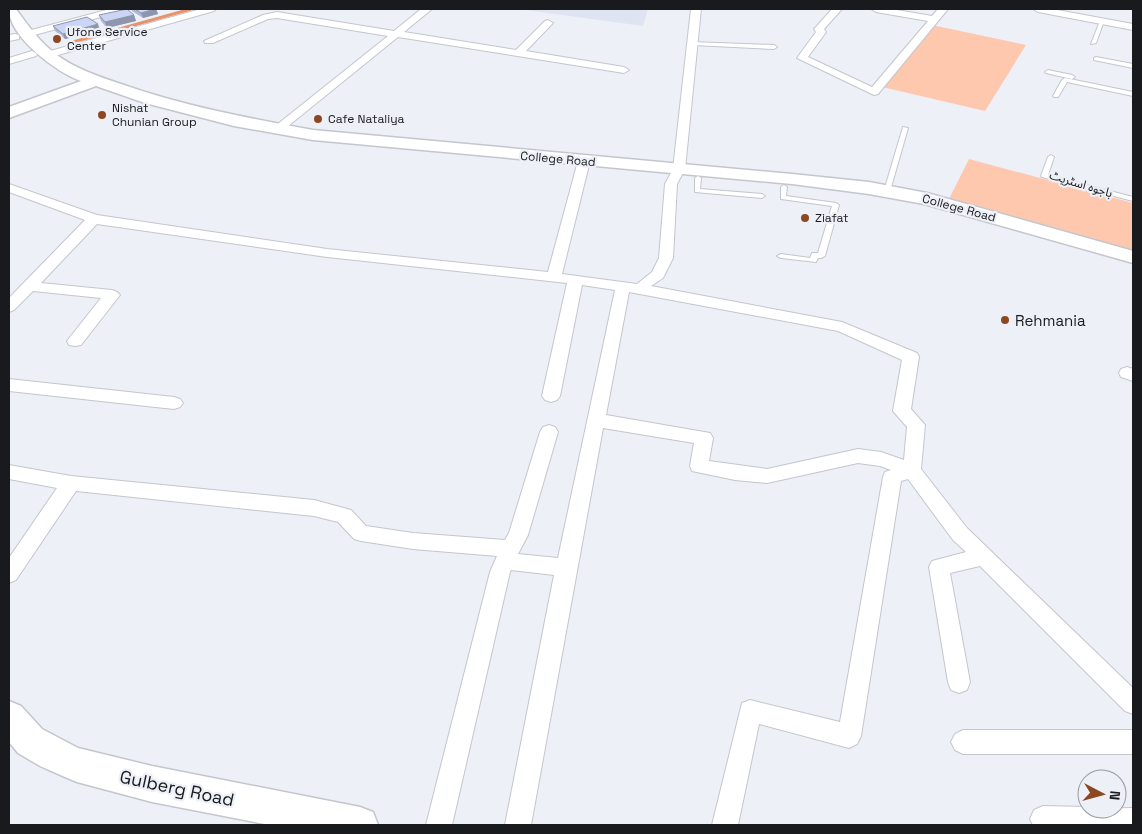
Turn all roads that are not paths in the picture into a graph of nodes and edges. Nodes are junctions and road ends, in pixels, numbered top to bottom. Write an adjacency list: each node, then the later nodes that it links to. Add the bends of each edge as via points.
1 (9, 9): 14 (main road, College Road)
2 (120, 9): 14 (street)
3 (211, 9): 21 (street)
4 (427, 9): 15 (street)
5 (696, 9): 17 (street)
6 (837, 9): 10 (street, via 819,29 821,32 802,58 874,92)
7 (876, 9): 10 (street)
8 (943, 9): 10 (street)
9 (1038, 9): 11 (street)
10 (933, 19)
11 (1102, 21): 13 (street); 18 (lane)
12 (548, 22): 20 (street)
13 (1133, 27)
14 (15, 34): 21 (main road, College Road)
15 (398, 34): 16 (street, via 271,16); 20 (street); 34 (street)
16 (209, 41)
17 (693, 43): 19 (lane); 37 (street)
18 (1093, 43)
19 (774, 47)
20 (519, 53): 25 (street)
21 (39, 54): 23 (street); 27 (main road, College Road, via 68,79)
22 (1096, 59): 24 (lane)
23 (9, 61)
24 (1133, 66)
25 (624, 70)
26 (1048, 72): 28 (lane)
27 (86, 82): 31 (main road); 32 (main road); 34 (main road, College Road); 36 (main road, College Road, via 157,110 278,137 360,149)
28 (1133, 90)
29 (1133, 94): 30 (lane, via 1065,80)
30 (1056, 96)
31 (9, 107)
32 (9, 113)
33 (905, 128): 41 (lane)
34 (278, 129): 36 (main road, College Road)
35 (1051, 157): 43 (lane, باجوہ اسٹریٹ, via 1044,176)
36 (583, 164): 37 (main road, College Road); 48 (street)
37 (678, 173): 38 (main road, College Road); 41 (main road, College Road, via 800,180); 51 (street, via 671,184 666,258 658,275 643,285)
38 (698, 178): 39 (main road, College Road); 42 (lane, via 697,191)
39 (784, 187): 45 (lane, via 783,198 836,206 821,256 815,255 813,260); 47 (main road, College Road, via 877,198 929,209)
40 (9, 188): 44 (street)
41 (887, 191): 46 (main road, College Road, via 960,207)
42 (762, 196)
43 (1133, 199)
44 (94, 218): 48 (street, via 327,253); 50 (street)
45 (782, 256)
46 (1133, 257)
47 (1133, 267)
48 (554, 277): 49 (street)
49 (575, 281): 51 (street); 55 (street)
50 (29, 286): 52 (street); 53 (street, via 112,295)
51 (626, 287): 57 (street); 59 (street, via 842,327 911,357 902,411 916,425)
52 (9, 307)
53 (75, 341)
54 (9, 385): 56 (street)
55 (551, 396)
56 (174, 403)
57 (595, 420): 59 (street, via 704,438 699,466 735,473 767,476 858,456 881,459); 64 (street)
58 (549, 432): 63 (street)
59 (912, 470): 62 (street, via 960,534); 76 (street, via 892,477 849,736 750,711)
60 (9, 472): 61 (street)
61 (71, 482): 63 (street, via 314,508 344,516 361,533); 65 (street)
62 (983, 557): 66 (street, via 940,567); 67 (street)
63 (513, 558): 64 (street); 74 (street, via 500,572)
64 (566, 568): 75 (street)
65 (9, 574)
66 (959, 682)
67 (1133, 702)
68 (9, 716): 73 (main road, Gulberg Road, via 30,741 76,765 152,784)
69 (963, 742): 70 (street)
70 (1133, 742)
71 (1043, 819): 72 (street)
72 (1133, 820)
73 (360, 825)
74 (439, 825)
75 (518, 825)
76 (725, 825)

